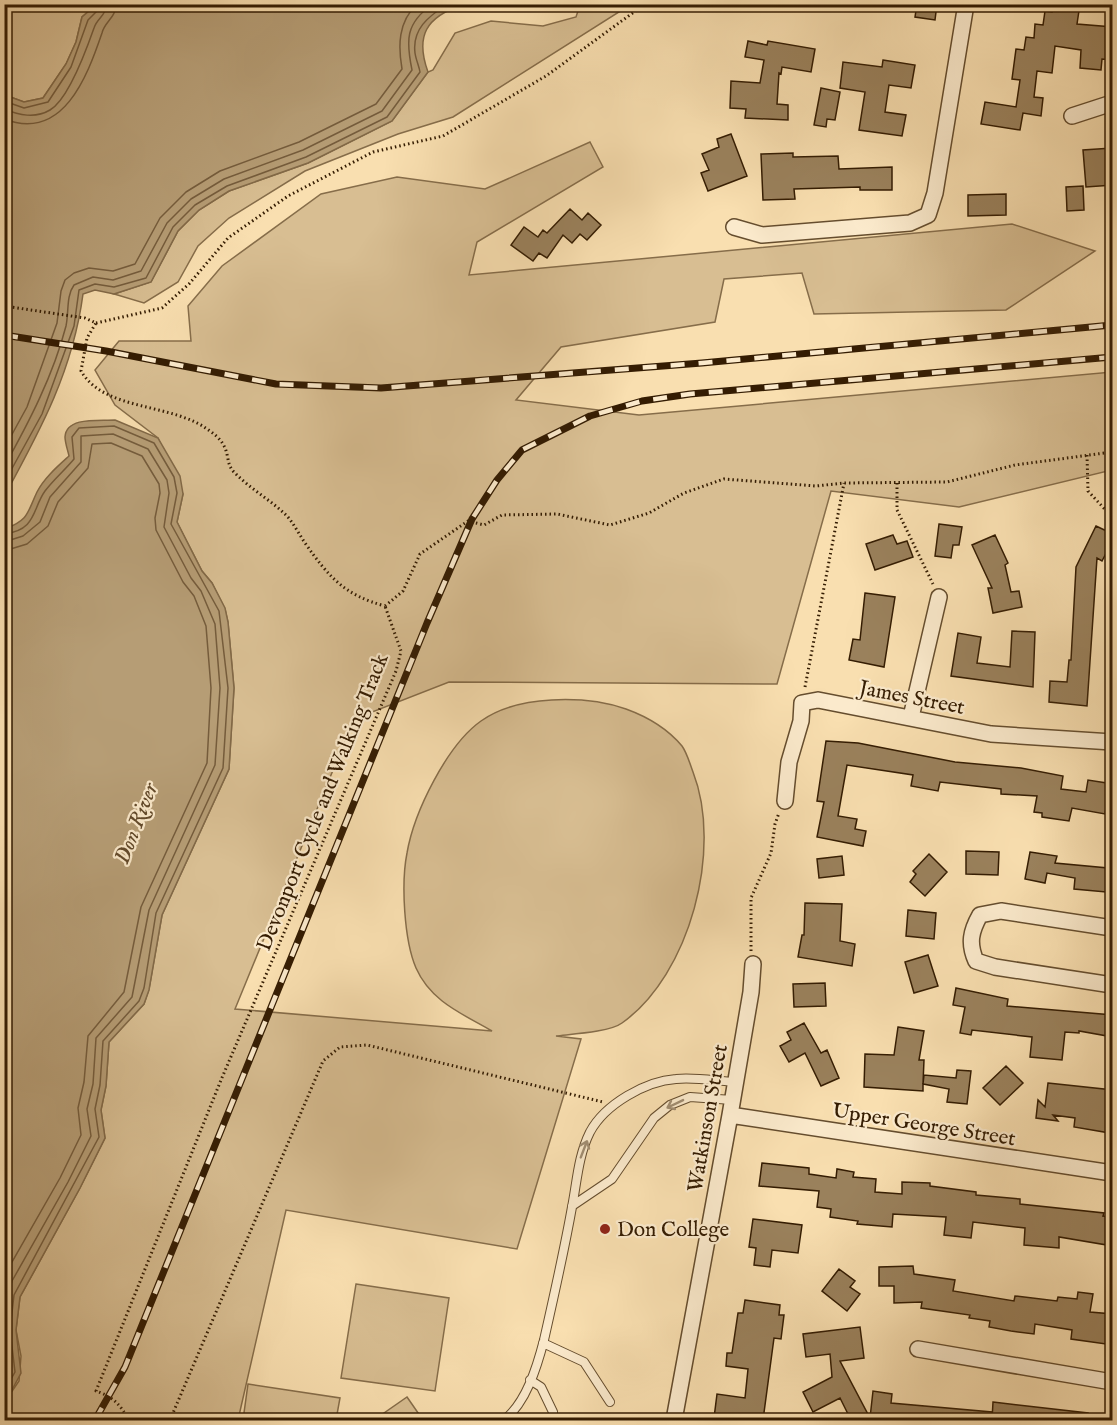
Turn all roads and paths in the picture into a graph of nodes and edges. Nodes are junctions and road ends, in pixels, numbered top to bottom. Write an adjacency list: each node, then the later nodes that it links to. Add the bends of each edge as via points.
1 (645, 4): 7 (path, via 546,76 443,136 372,152 288,196 228,238 189,284 162,308)
2 (966, 4): 5 (street, via 928,215 910,223 762,235)
3 (1113, 103): 4 (street)
4 (1072, 116)
5 (734, 227)
6 (4, 306): 7 (path)
7 (96, 323): 14 (path, via 87,338 81,371 89,385 105,395 178,413 209,429 225,443 232,471 288,518 337,585 361,600)
8 (1113, 452): 9 (path)
9 (1087, 455): 11 (path, via 1015,465 947,482); 12 (path, via 1088,491)
10 (844, 483): 11 (path); 14 (path, via 816,486 724,479 684,493 649,513 609,525 557,514 502,515 484,525 468,521 420,554 403,591); 15 (path)
11 (897, 483): 13 (path, via 897,510)
12 (1113, 517)
13 (939, 597): 16 (street)
14 (385, 606): 33 (path, Devonport Cycle and Walking Track, via 401,651 396,671 217,1091 96,1391 109,1395)
15 (802, 703): 16 (street, James Street, via 818,700); 18 (street)
16 (911, 717): 17 (street, James Street, via 991,734)
17 (1113, 742)
18 (785, 801): 20 (path, via 775,824 771,853 751,898)
19 (1113, 928): 21 (street, via 1001,911 980,915 972,930 970,948 976,960 995,967)
20 (753, 964): 22 (street, Watkinson Street)
21 (1113, 985)
22 (735, 1082): 23 (lane, via 676,1078 635,1092); 24 (street, Watkinson Street)
23 (615, 1106): 26 (lane, one-way to 23, via 581,1157 591,1132); 34 (path, via 580,1094 367,1045 340,1047 323,1061)
24 (731, 1108): 25 (street, Upper George Street); 26 (lane, one-way to 26, via 690,1097 670,1105 654,1118 612,1179); 36 (street, Watkinson Street)
25 (1113, 1173)
26 (572, 1206): 27 (lane)
27 (543, 1343): 29 (lane); 31 (lane, via 584,1362)
28 (918, 1349): 30 (street)
29 (530, 1380): 32 (lane, via 542,1387); 35 (lane, via 512,1414)
30 (1113, 1382)
31 (609, 1402)
32 (553, 1412)
33 (129, 1420)
34 (170, 1420)
35 (504, 1420)
36 (674, 1420)

